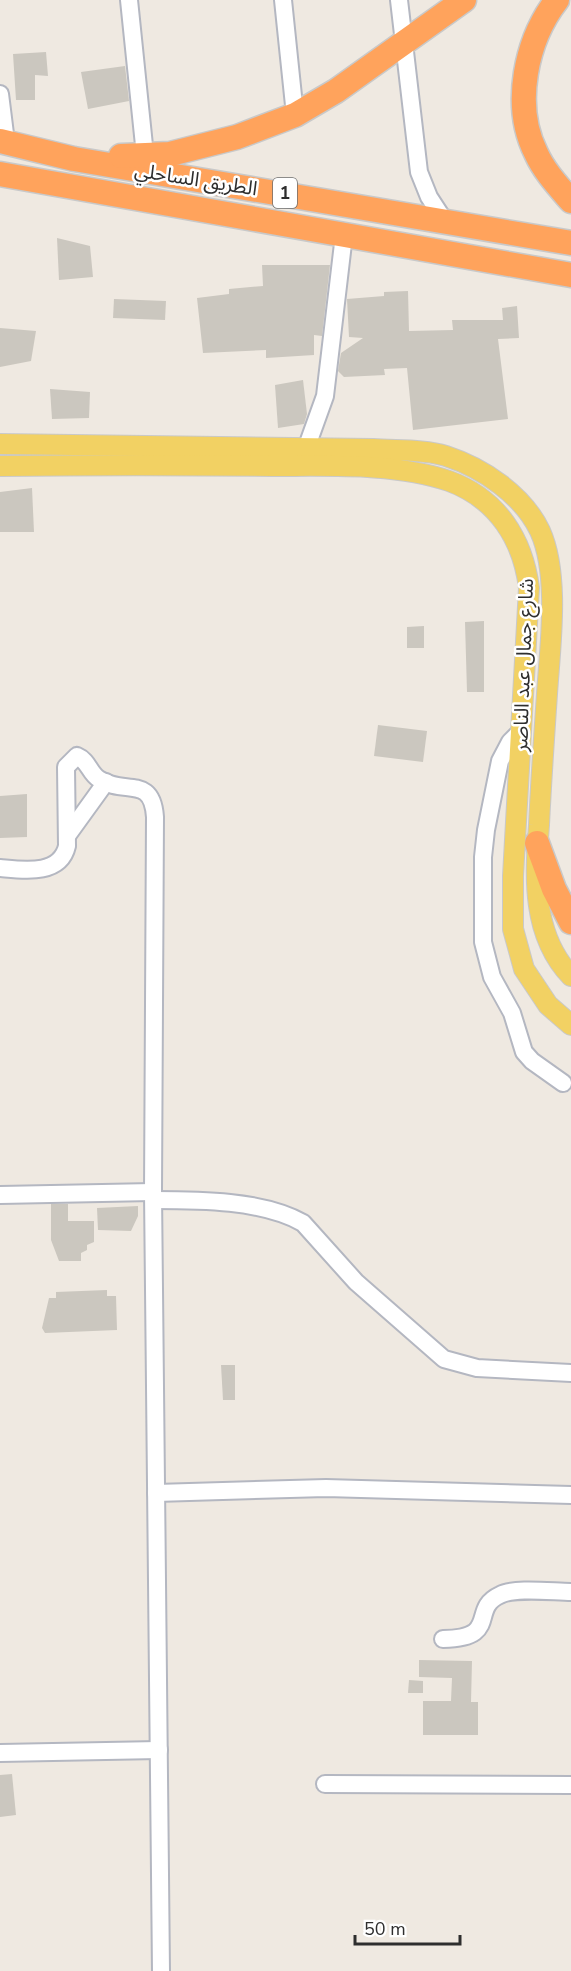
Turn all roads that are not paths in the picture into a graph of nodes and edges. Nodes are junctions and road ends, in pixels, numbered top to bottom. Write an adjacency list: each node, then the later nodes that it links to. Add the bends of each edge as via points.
1 (129, 0): 10 (street)
2 (283, 0): 8 (street)
3 (399, 0): 6 (street)
4 (464, 0): 6 (highway)
5 (557, 0): 13 (highway, via 537,29 528,64 525,113 536,154)
6 (405, 41): 8 (highway); 14 (street, via 419,172)
7 (0, 94): 9 (street)
8 (295, 115): 10 (highway, via 237,137 170,154)
9 (3, 142): 11 (highway, الطريق الساحلي / 1)
10 (145, 155): 11 (highway)
11 (74, 159): 14 (highway, الطريق الساحلي / 1)
12 (0, 174): 15 (highway, الطريق الساحلي)
13 (571, 201)
14 (444, 220): 16 (highway, الطريق الساحلي / 1)
15 (344, 235): 17 (highway, الطريق الساحلي); 19 (street, via 325,396)
16 (571, 243)
17 (571, 274)
18 (0, 444): 19 (main road, شارع جمال عبد الناصر)
19 (303, 457): 20 (main road, شارع جمال عبد الناصر); 21 (main road, شارع جمال عبد الناصر, via 416,473 451,482 480,499 501,518 516,537 526,563 529,588); 24 (main road, شارع جمال عبد الناصر, via 374,449 443,456 468,465 500,485 525,507 540,531 547,554 551,637)
20 (0, 466)
21 (521, 731): 28 (main road, شارع جمال عبد الناصر, via 513,929 524,969 548,1005); 29 (street, via 500,761 486,830 483,942 492,977 512,1013 524,1052)
22 (106, 782): 23 (street); 23 (street, via 97,778 81,758 76,756 68,763); 31 (street, via 146,792 154,804)
23 (67, 836): 25 (street, via 66,851 53,864 28,871)
24 (537, 843): 26 (highway); 27 (main road, شارع جمال عبد الناصر, via 540,920 558,963)
25 (0, 868)
26 (571, 922)
27 (571, 976)
28 (571, 1026)
29 (563, 1083)
30 (0, 1195): 31 (street)
31 (154, 1196): 32 (street, via 250,1206 303,1222 356,1282 444,1359 477,1368); 33 (street)
32 (571, 1373)
33 (156, 1493): 34 (street, via 326,1488); 37 (street)
34 (571, 1495)
35 (571, 1592): 36 (street, via 504,1593 492,1601 472,1635)
36 (442, 1639)
37 (159, 1750): 38 (street); 41 (street)
38 (0, 1753)
39 (325, 1784): 40 (street)
40 (571, 1785)
41 (161, 1971)

